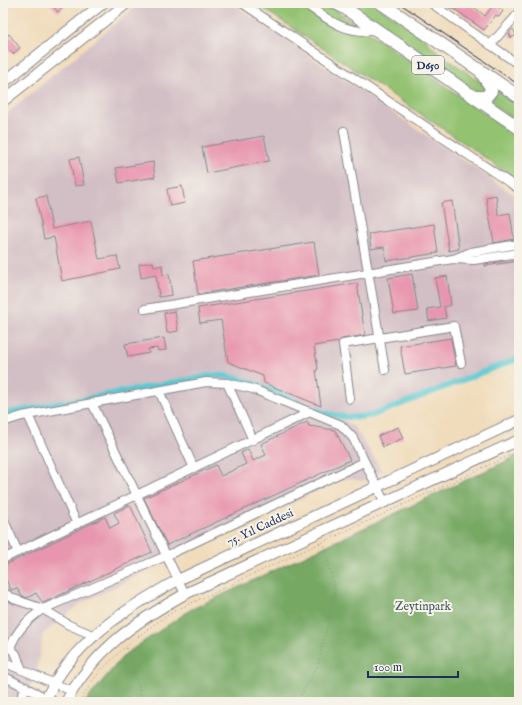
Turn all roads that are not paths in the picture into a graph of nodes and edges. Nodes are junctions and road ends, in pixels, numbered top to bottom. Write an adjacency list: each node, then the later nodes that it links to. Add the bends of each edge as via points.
1 (103, 3): 13 (main road)
2 (127, 3): 16 (main road)
3 (242, 3): 19 (street)
4 (304, 3): 9 (street, via 346,29 363,33)
5 (335, 3): 9 (highway, D650)
6 (381, 3): 12 (highway, D650)
7 (431, 3): 10 (street)
8 (519, 13): 10 (street)
9 (378, 30): 14 (highway, D650)
10 (490, 45): 11 (street)
11 (519, 65)
12 (478, 69): 14 (highway, via 491,91 486,97); 15 (highway, D650)
13 (3, 83)
14 (475, 97): 17 (highway, D650)
15 (519, 97)
16 (3, 101)
17 (519, 128)
18 (344, 131): 23 (street)
19 (519, 189)
20 (519, 244): 22 (street, via 472,252)
21 (519, 253): 22 (street, via 474,260)
22 (453, 259): 23 (street)
23 (369, 272): 24 (street); 25 (street)
24 (145, 308)
25 (380, 338): 26 (street, via 454,326); 27 (street); 30 (street, via 343,344)
26 (461, 363)
27 (385, 370)
28 (227, 383): 29 (street, via 206,382); 32 (street, via 253,389); 36 (street)
29 (159, 391): 31 (street); 39 (street)
30 (350, 399)
31 (92, 403): 33 (street); 41 (street)
32 (310, 412): 36 (street); 38 (street, via 341,425 353,438)
33 (28, 415): 35 (street); 44 (street)
34 (519, 420): 40 (main road, 75. Yıl Caddesi)
35 (3, 422)
36 (253, 440): 39 (street)
37 (519, 440): 42 (main road)
38 (364, 462): 40 (street); 46 (street)
39 (194, 468): 41 (street)
40 (377, 487): 42 (street); 48 (main road, 75. Yıl Caddesi)
41 (137, 496): 44 (street); 46 (street)
42 (385, 503): 50 (main road)
43 (3, 518): 45 (street)
44 (77, 524): 45 (street)
45 (18, 552): 47 (street)
46 (166, 556): 48 (street); 51 (street)
47 (3, 560)
48 (178, 580): 50 (street); 52 (main road, 75. Yıl Caddesi, via 128,609)
49 (3, 592): 51 (street, via 14,599)
50 (185, 594): 59 (main road, via 150,614 116,639)
51 (43, 609): 52 (street); 53 (street, via 26,621)
52 (95, 636): 57 (main road, 75. Yıl Caddesi)
53 (6, 647): 55 (street, via 16,654)
54 (3, 662): 55 (street)
55 (22, 670): 57 (street)
56 (3, 676): 58 (street)
57 (53, 684): 59 (street); 60 (main road, 75. Yıl Caddesi)
58 (26, 687): 60 (street); 61 (street)
59 (72, 691): 62 (main road)
60 (48, 701)
61 (19, 702)
62 (66, 702)

